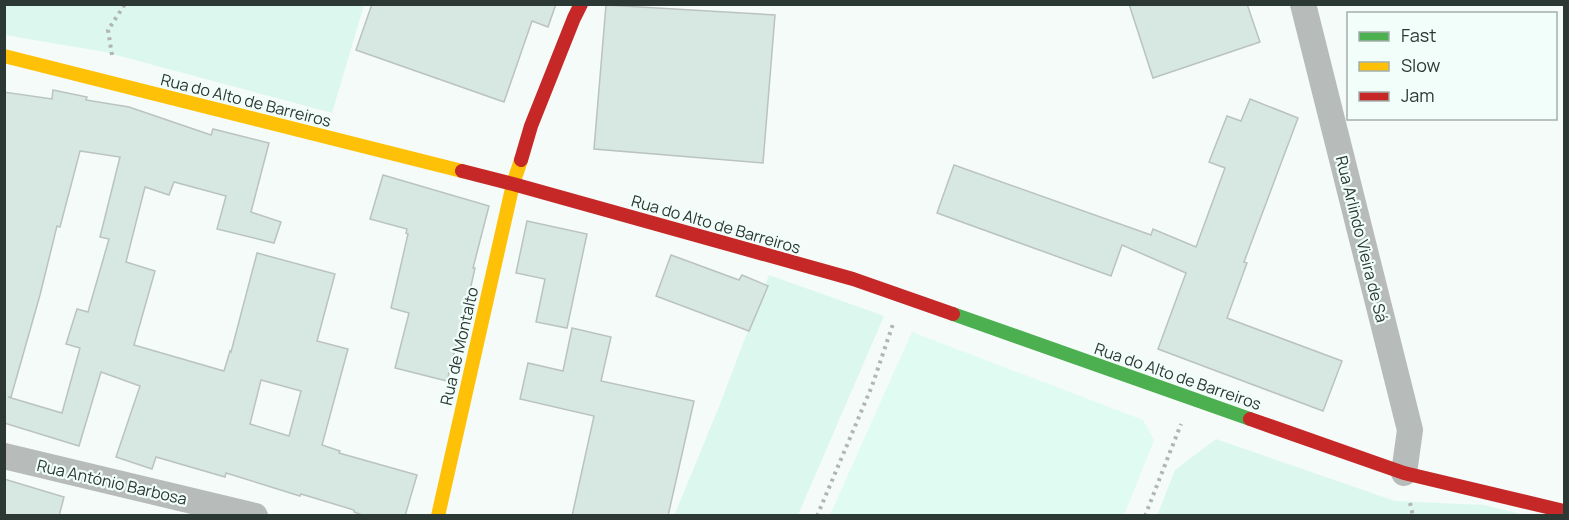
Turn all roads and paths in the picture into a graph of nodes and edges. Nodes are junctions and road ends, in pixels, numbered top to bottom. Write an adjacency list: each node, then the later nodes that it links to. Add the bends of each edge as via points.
1 (125, 4): 5 (path, via 108,30)
2 (581, 4): 6 (street, Rua de Montalto, via 531,126)
3 (1303, 4): 10 (street, Rua Arlindo Vieira de Sá, via 1410,430)
4 (4, 56): 5 (street, Rua do Alto de Barreiros)
5 (111, 83): 6 (street, Rua do Alto de Barreiros)
6 (513, 184): 7 (street, Rua do Alto de Barreiros, via 853,279); 13 (street, Rua de Montalto)
7 (902, 297): 8 (street, Rua do Alto de Barreiros); 14 (path, via 872,386)
8 (1191, 399): 10 (street, Rua do Alto de Barreiros); 15 (path)
9 (4, 456): 12 (street, Rua António Barbosa)
10 (1404, 473): 11 (street, Rua do Alto de Barreiros)
11 (1564, 511)
12 (255, 516)
13 (438, 516)
14 (817, 516)
15 (1145, 516)

